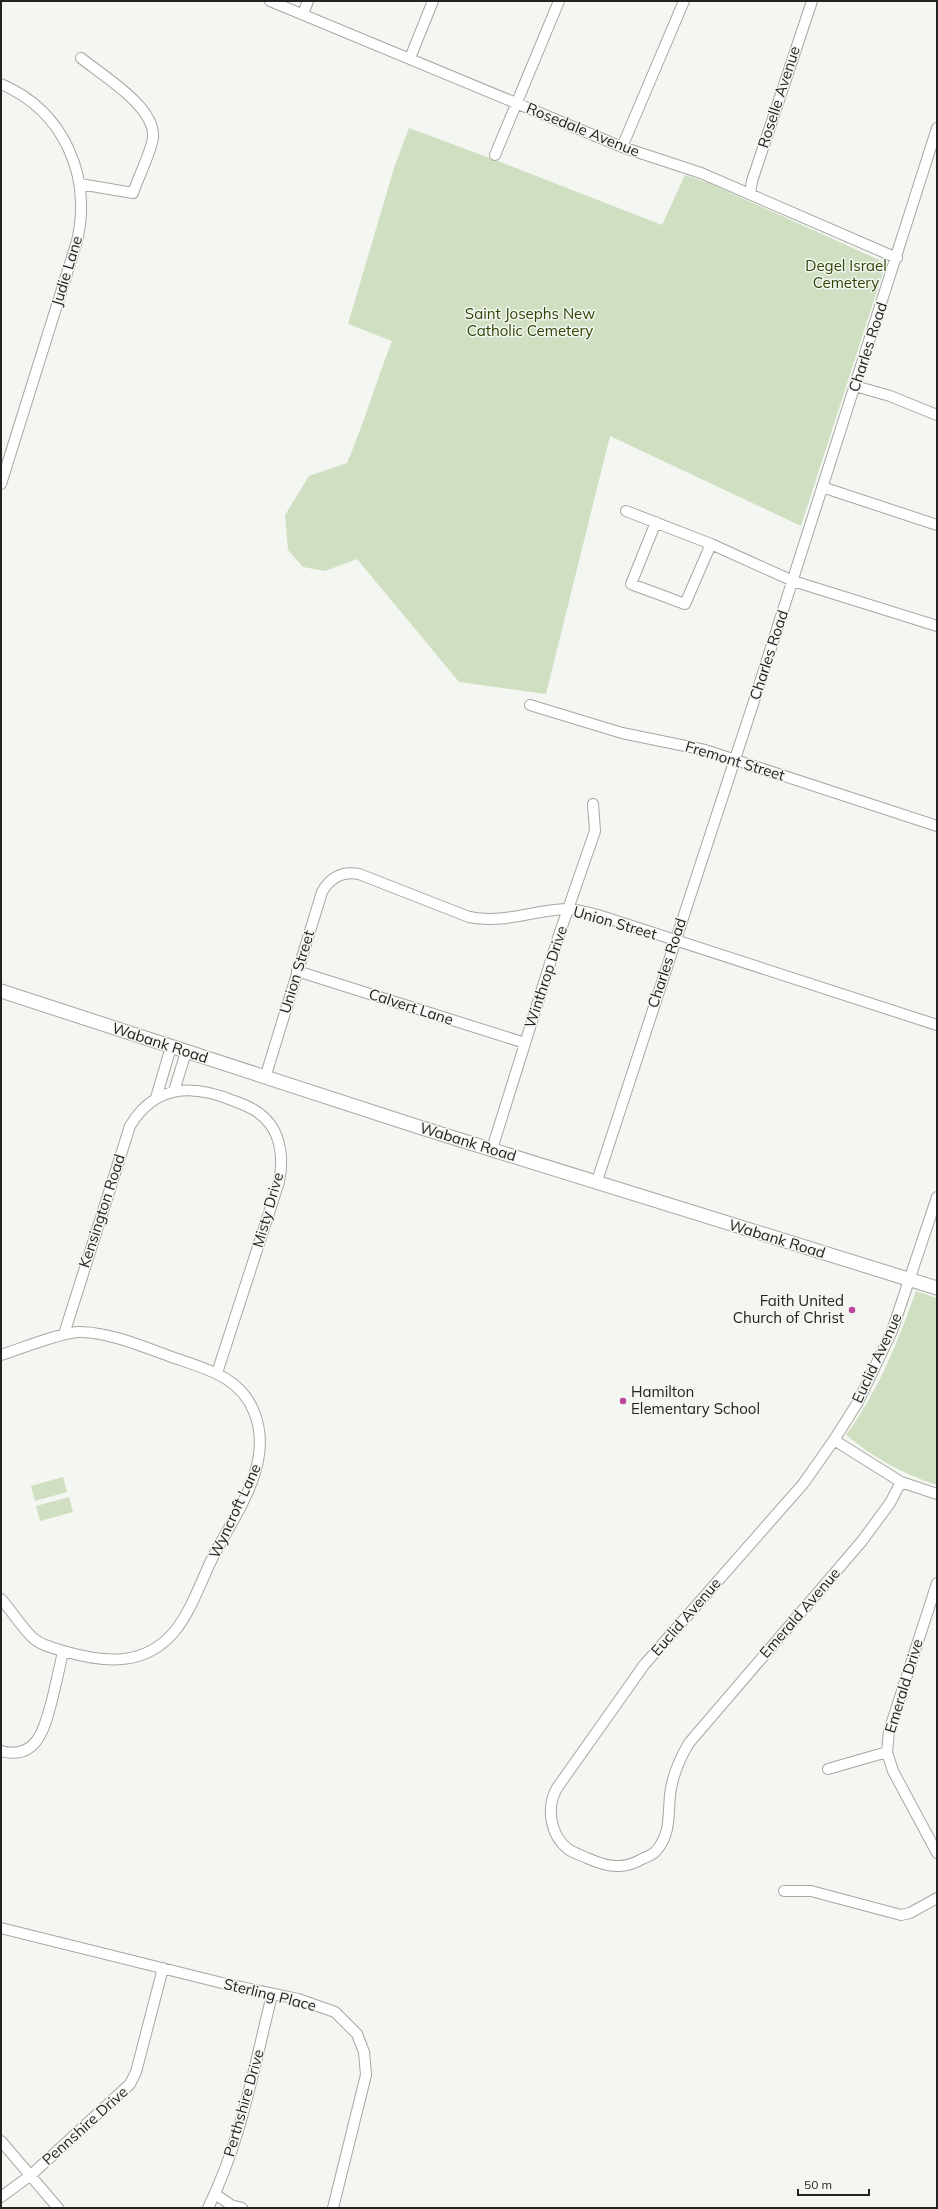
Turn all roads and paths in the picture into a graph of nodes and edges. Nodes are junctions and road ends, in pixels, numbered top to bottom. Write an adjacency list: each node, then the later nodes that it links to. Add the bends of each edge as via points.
1 (270, 1): 7 (street, Rosedale Avenue)
2 (308, 1): 7 (street)
3 (433, 1): 9 (street)
4 (559, 1): 11 (street)
5 (684, 1): 13 (street)
6 (810, 1): 16 (street, Roselle Avenue)
7 (303, 14): 9 (street, Rosedale Avenue)
8 (81, 58): 15 (street, via 142,107 150,120 153,138 133,193)
9 (410, 58): 11 (street, Rosedale Avenue)
10 (1, 84): 15 (street, Judie Lane, via 34,103 58,128 74,159)
11 (517, 103): 13 (street, Rosedale Avenue); 14 (street)
12 (937, 128): 17 (street, Charles Road)
13 (622, 147): 16 (street, Rosedale Avenue, via 701,173)
14 (495, 154)
15 (80, 184): 20 (street, Judie Lane, via 82,203 77,242)
16 (750, 194): 17 (street, Rosedale Avenue)
17 (897, 258): 18 (street, Charles Road)
18 (855, 386): 19 (street, via 890,396); 21 (street, Charles Road)
19 (937, 415)
20 (1, 484)
21 (822, 487): 24 (street); 26 (street, Charles Road)
22 (626, 510): 23 (street)
23 (656, 522): 25 (street); 25 (street, via 631,584 685,604)
24 (937, 525)
25 (711, 544): 26 (street)
26 (792, 581): 27 (street); 29 (street, Charles Road)
27 (937, 626)
28 (530, 705): 29 (street, Fremont Street, via 622,733 705,750)
29 (734, 759): 31 (street, Fremont Street); 33 (street, Charles Road)
30 (592, 804): 32 (street, Winthrop Drive, via 595,831)
31 (937, 826)
32 (569, 909): 33 (street, Union Street, via 598,915); 34 (street, Union Street, via 512,919 479,919 359,874 344,873 330,881 322,892); 37 (street, Winthrop Drive)
33 (675, 940): 36 (street, Union Street); 44 (street, Charles Road)
34 (297, 971): 37 (street, Calvert Lane); 40 (street, Union Street)
35 (1, 991): 38 (street, Wabank Road)
36 (937, 1025)
37 (525, 1043): 43 (street, Winthrop Drive)
38 (171, 1047): 39 (street, Wabank Road); 42 (street)
39 (186, 1052): 40 (street, Wabank Road); 41 (street)
40 (264, 1078): 43 (street, Wabank Road)
41 (174, 1091): 42 (street, Kensington Road); 50 (street, Misty Drive, via 199,1090 254,1109 270,1124 278,1139 281,1157 279,1182)
42 (156, 1098): 48 (street, Kensington Road, via 144,1107 130,1126)
43 (492, 1149): 44 (street, Wabank Road)
44 (597, 1181): 46 (street, Wabank Road)
45 (937, 1197): 46 (street, Euclid Avenue)
46 (910, 1280): 47 (street, Wabank Road); 51 (street, Euclid Avenue, via 892,1331 873,1373)
47 (937, 1288)
48 (64, 1334): 49 (street, Wyncroft Lane); 50 (street, Wyncroft Lane, via 80,1332 121,1339)
49 (1, 1355)
50 (217, 1373): 56 (street, Wyncroft Lane, via 233,1383 250,1403 259,1426 260,1458 239,1508 180,1623 151,1651 128,1659 104,1660)
51 (834, 1440): 52 (street); 57 (street, Euclid Avenue, via 803,1484 644,1665 565,1776 553,1796 550,1807 551,1820 561,1843 569,1850 597,1862 618,1866 630,1864 654,1853 666,1836 670,1793 682,1756)
52 (901, 1482): 53 (street); 57 (street, Emerald Avenue, via 890,1503 862,1541)
53 (937, 1494)
54 (937, 1583): 59 (street, Emerald Drive, via 889,1731)
55 (1, 1599): 56 (street, Wyncroft Lane, via 41,1644)
56 (63, 1651): 58 (street, via 40,1737 27,1749 16,1753)
57 (692, 1740)
58 (1, 1751)
59 (887, 1752): 60 (street); 61 (street, Emerald Drive, via 901,1788)
60 (828, 1769)
61 (937, 1853)
62 (784, 1891): 63 (street, via 811,1891 901,1915 910,1913)
63 (937, 1898)
64 (1, 1928): 65 (street, Sterling Place)
65 (163, 1968): 66 (street, Sterling Place); 68 (street, Pennshire Drive, via 136,2072 130,2084)
66 (272, 1995): 69 (street, Perthshire Drive, via 238,2128); 74 (street, Sterling Place, via 335,2012 357,2034 364,2052 366,2075)
67 (1, 2140): 68 (street)
68 (31, 2175): 70 (street, Pennshire Drive); 71 (street)
69 (215, 2194): 72 (street, Perthshire Drive); 73 (street, via 231,2205)
70 (1, 2198)
71 (58, 2208)
72 (208, 2208)
73 (242, 2208)
74 (333, 2208)

